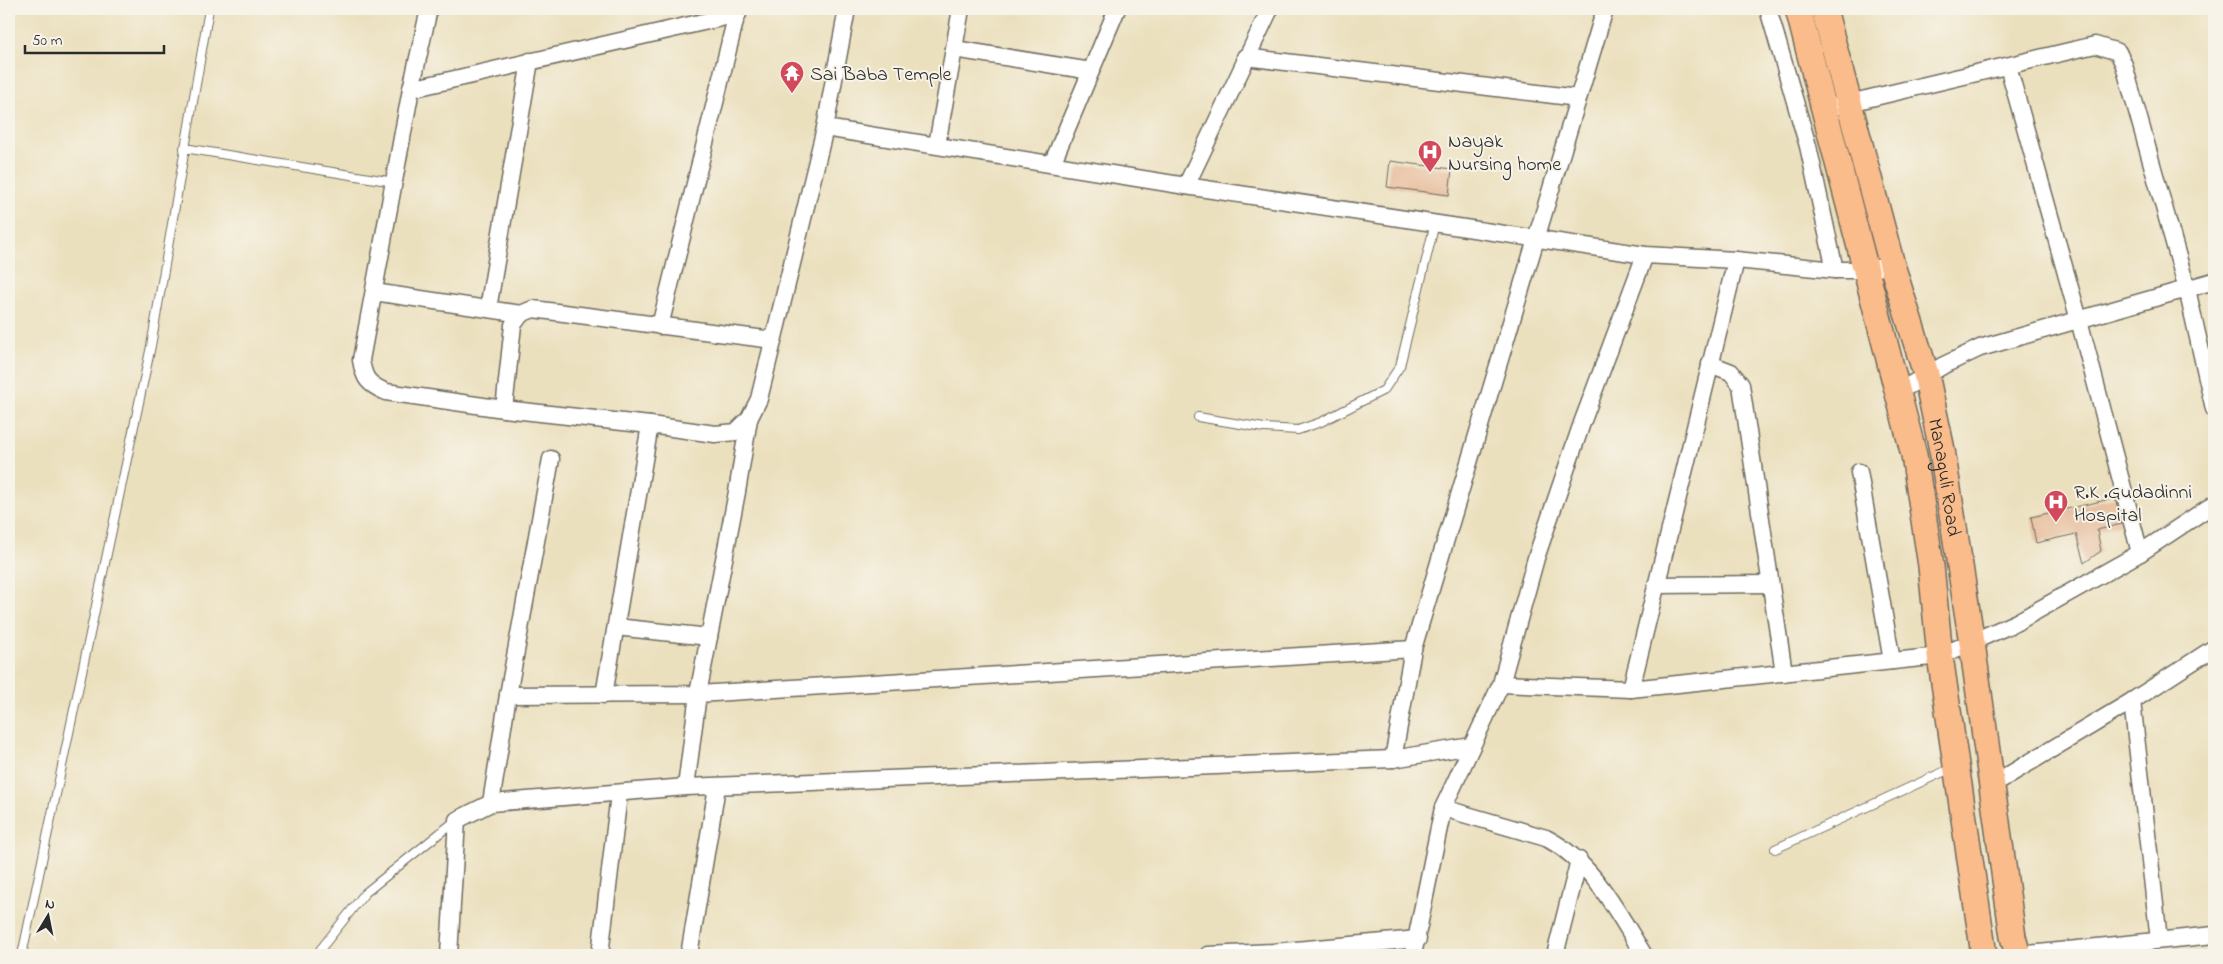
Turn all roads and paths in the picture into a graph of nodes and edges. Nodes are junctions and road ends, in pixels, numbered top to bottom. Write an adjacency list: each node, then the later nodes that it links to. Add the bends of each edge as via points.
1 (209, 9): 23 (lane)
2 (429, 9): 17 (street)
3 (848, 9): 21 (street)
4 (961, 9): 12 (street)
5 (1117, 9): 16 (street)
6 (1270, 9): 13 (street)
7 (1605, 9): 18 (street)
8 (1768, 9): 32 (street, via 1808,146)
9 (1798, 9): 20 (main road, Managuli Road)
10 (1824, 9): 19 (main road, Managuli Road)
11 (738, 11): 14 (street); 40 (street)
12 (954, 48): 16 (street); 22 (street)
13 (1246, 57): 18 (street); 26 (street)
14 (530, 62): 17 (street); 37 (street)
15 (2008, 66): 19 (street, via 1921,84); 35 (street, via 2095,45 2118,52); 39 (street)
16 (1091, 71): 24 (street)
17 (411, 89): 25 (street)
18 (1578, 98): 28 (street)
19 (1849, 104): 20 (street); 31 (main road, Managuli Road)
20 (1824, 109): 33 (main road, Managuli Road)
21 (825, 128): 22 (street); 41 (street)
22 (937, 145): 24 (street)
23 (184, 148): 25 (lane); 86 (lane, via 151,346)
24 (1052, 164): 26 (street)
25 (394, 182): 36 (street)
26 (1186, 186): 27 (street)
27 (1435, 223): 28 (street); 47 (lane, via 1400,366 1384,390 1298,430)
28 (1536, 238): 29 (street); 59 (street)
29 (1645, 255): 30 (street); 64 (street, via 1536,558)
30 (1736, 260): 32 (street); 42 (street)
31 (1892, 265): 33 (street); 43 (main road, Managuli Road)
32 (1835, 270): 33 (street)
33 (1867, 270): 44 (main road, Managuli Road)
34 (2214, 281): 35 (street)
35 (2187, 290): 39 (street); 46 (street)
36 (374, 292): 37 (street); 45 (street, via 362,360 363,375 372,386 386,392)
37 (488, 309): 38 (street)
38 (521, 314): 40 (street, via 533,309); 45 (street, via 512,326)
39 (2079, 320): 43 (street, via 1980,348); 53 (street)
40 (660, 326): 41 (street)
41 (773, 340): 48 (street, via 759,399)
42 (1710, 364): 54 (street, via 1731,372 1740,384); 55 (street)
43 (1926, 374): 44 (street); 58 (main road, Managuli Road, via 1942,450)
44 (1898, 392): 61 (main road, Managuli Road, via 1915,465 1931,566)
45 (504, 409): 49 (street)
46 (2214, 409)
47 (1198, 417)
48 (749, 420): 49 (street, via 736,432 715,434); 57 (street)
49 (650, 425): 56 (street)
50 (551, 459): 67 (street)
51 (1859, 472): 62 (street)
52 (2214, 504): 53 (street)
53 (2140, 553): 58 (street, via 2017,622)
54 (1770, 584): 55 (street); 63 (street)
55 (1656, 585): 65 (street)
56 (616, 627): 57 (street); 68 (street)
57 (709, 637): 66 (street)
58 (1972, 643): 61 (street); 73 (main road, Managuli Road)
59 (1413, 648): 66 (street); 71 (street)
60 (2214, 649): 69 (street)
61 (1940, 656): 62 (street); 72 (main road, Managuli Road)
62 (1892, 661): 63 (street)
63 (1784, 673): 65 (street)
64 (1501, 684): 65 (street); 70 (street)
65 (1631, 689)
66 (698, 694): 68 (street); 74 (street)
67 (508, 695): 68 (street); 77 (street)
68 (604, 695)
69 (2132, 701): 73 (street); 84 (street)
70 (1470, 746): 71 (street); 78 (street)
71 (1393, 759): 75 (street)
72 (1956, 767): 80 (lane); 95 (main road, Managuli Road)
73 (1992, 786): 96 (main road, Managuli Road)
74 (686, 787): 75 (street); 76 (street)
75 (717, 787): 90 (street)
76 (619, 794): 77 (street); 89 (street)
77 (491, 802): 79 (street)
78 (1443, 808): 81 (street, via 1546,838); 83 (street)
79 (457, 820): 87 (lane, via 364,893); 88 (street)
80 (1775, 849)
81 (1579, 860): 93 (street); 94 (street)
82 (2214, 934): 84 (street)
83 (1418, 939): 85 (street); 92 (street)
84 (2159, 940): 96 (street)
85 (1273, 954): 91 (street)
86 (22, 955)
87 (316, 955)
88 (449, 955)
89 (600, 955)
90 (689, 955)
91 (1208, 955)
92 (1414, 955)
93 (1555, 955)
94 (1644, 955)
95 (1984, 955)
96 (2018, 955)

